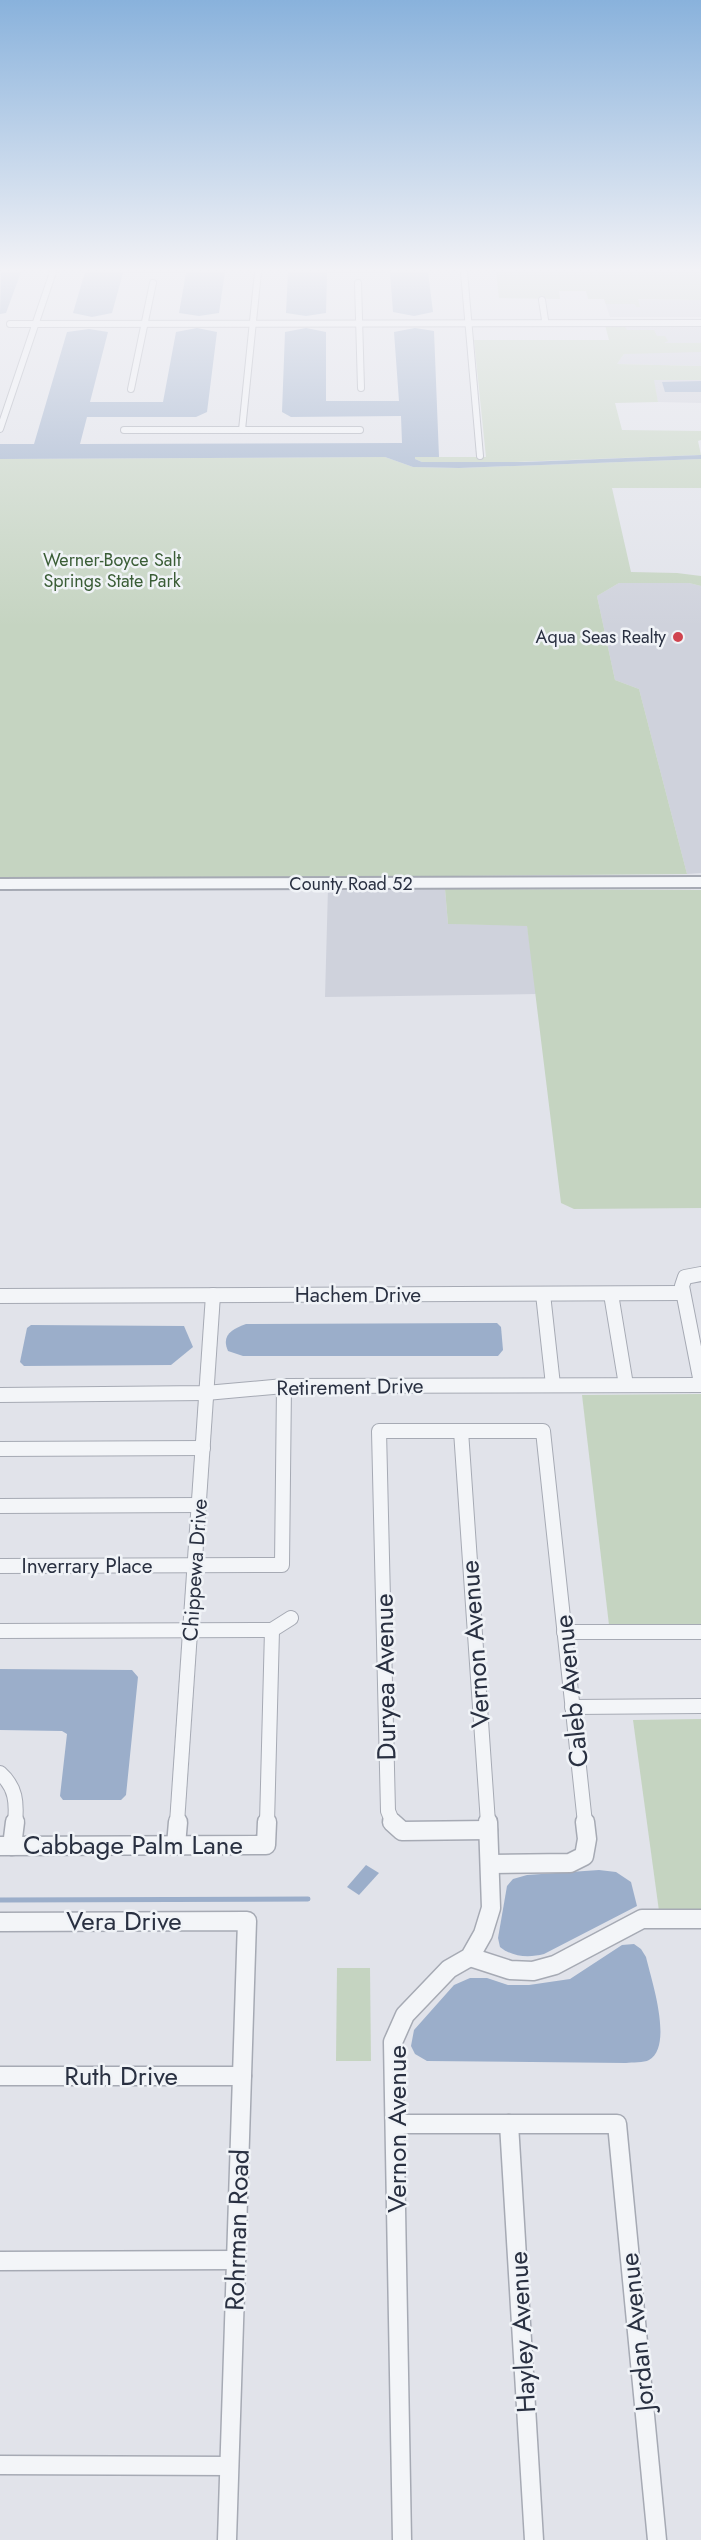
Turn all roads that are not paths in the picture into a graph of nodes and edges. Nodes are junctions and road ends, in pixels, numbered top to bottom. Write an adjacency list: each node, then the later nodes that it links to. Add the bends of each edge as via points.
1 (13, 391): 4 (street)
2 (247, 391): 6 (street)
3 (474, 391): 8 (street)
4 (0, 429)
5 (124, 430): 6 (street)
6 (243, 430): 7 (street)
7 (360, 430)
8 (480, 456)
9 (701, 882): 10 (street, County Road 52)
10 (0, 884)
11 (701, 1274): 12 (street, via 685,1277)
12 (683, 1293): 14 (street, Hachem Drive); 17 (street)
13 (543, 1294): 14 (street, Hachem Drive); 15 (street, Hachem Drive); 18 (street)
14 (611, 1294): 19 (street)
15 (213, 1295): 16 (street, Hachem Drive); 21 (street, Chippewa Drive)
16 (0, 1296)
17 (701, 1384): 19 (street, Retirement Drive)
18 (553, 1385): 19 (street, Retirement Drive); 20 (street, Retirement Drive)
19 (626, 1385)
20 (284, 1386): 21 (street, Retirement Drive); 29 (street, Inverrary Place, via 282,1565)
21 (206, 1393): 22 (street, Retirement Drive); 24 (street, Chippewa Drive)
22 (0, 1395)
23 (460, 1431): 34 (street, Caleb Avenue, via 543,1431); 39 (street, Vernon Avenue); 39 (street, Duryea Avenue, via 379,1431 388,1811 392,1822 402,1831)
24 (203, 1448): 25 (street); 26 (street, Chippewa Drive)
25 (0, 1449)
26 (199, 1505): 27 (street); 29 (street, Chippewa Drive)
27 (0, 1506)
28 (0, 1566): 29 (street, Inverrary Place)
29 (195, 1566): 31 (street, Chippewa Drive)
30 (291, 1618): 32 (street)
31 (191, 1630): 32 (street); 33 (street); 40 (street, Chippewa Drive)
32 (272, 1630): 40 (street, Cabbage Palm Lane, via 266,1845)
33 (0, 1631)
34 (564, 1632): 35 (street); 37 (street, Caleb Avenue)
35 (701, 1632)
36 (701, 1706): 37 (street)
37 (572, 1707): 42 (street, Caleb Avenue, via 587,1839 584,1856 570,1863)
38 (0, 1773): 41 (street, via 11,1780 16,1792)
39 (488, 1830): 42 (street, Vernon Avenue)
40 (176, 1845): 41 (street, Cabbage Palm Lane)
41 (6, 1846)
42 (491, 1864): 46 (street, Vernon Avenue, via 490,1908 483,1934)
43 (701, 1919): 46 (street, via 642,1919 555,1965 532,1971 510,1970)
44 (247, 1921): 45 (street, Vera Drive); 48 (street, Rohrman Road)
45 (0, 1922)
46 (470, 1957): 49 (street, Vernon Avenue, via 449,1969 405,2015 393,2042)
47 (0, 2076): 48 (street, Ruth Drive)
48 (242, 2076): 52 (street, Rohrman Road)
49 (395, 2124): 50 (street); 56 (street, Vernon Avenue)
50 (509, 2124): 57 (street, Hayley Avenue); 58 (street, Jordan Avenue, via 617,2124)
51 (0, 2260): 52 (street)
52 (236, 2260): 54 (street, Rohrman Road)
53 (0, 2465): 54 (street)
54 (229, 2466): 55 (street, Rohrman Road)
55 (227, 2540)
56 (402, 2540)
57 (534, 2540)
58 (657, 2540)

